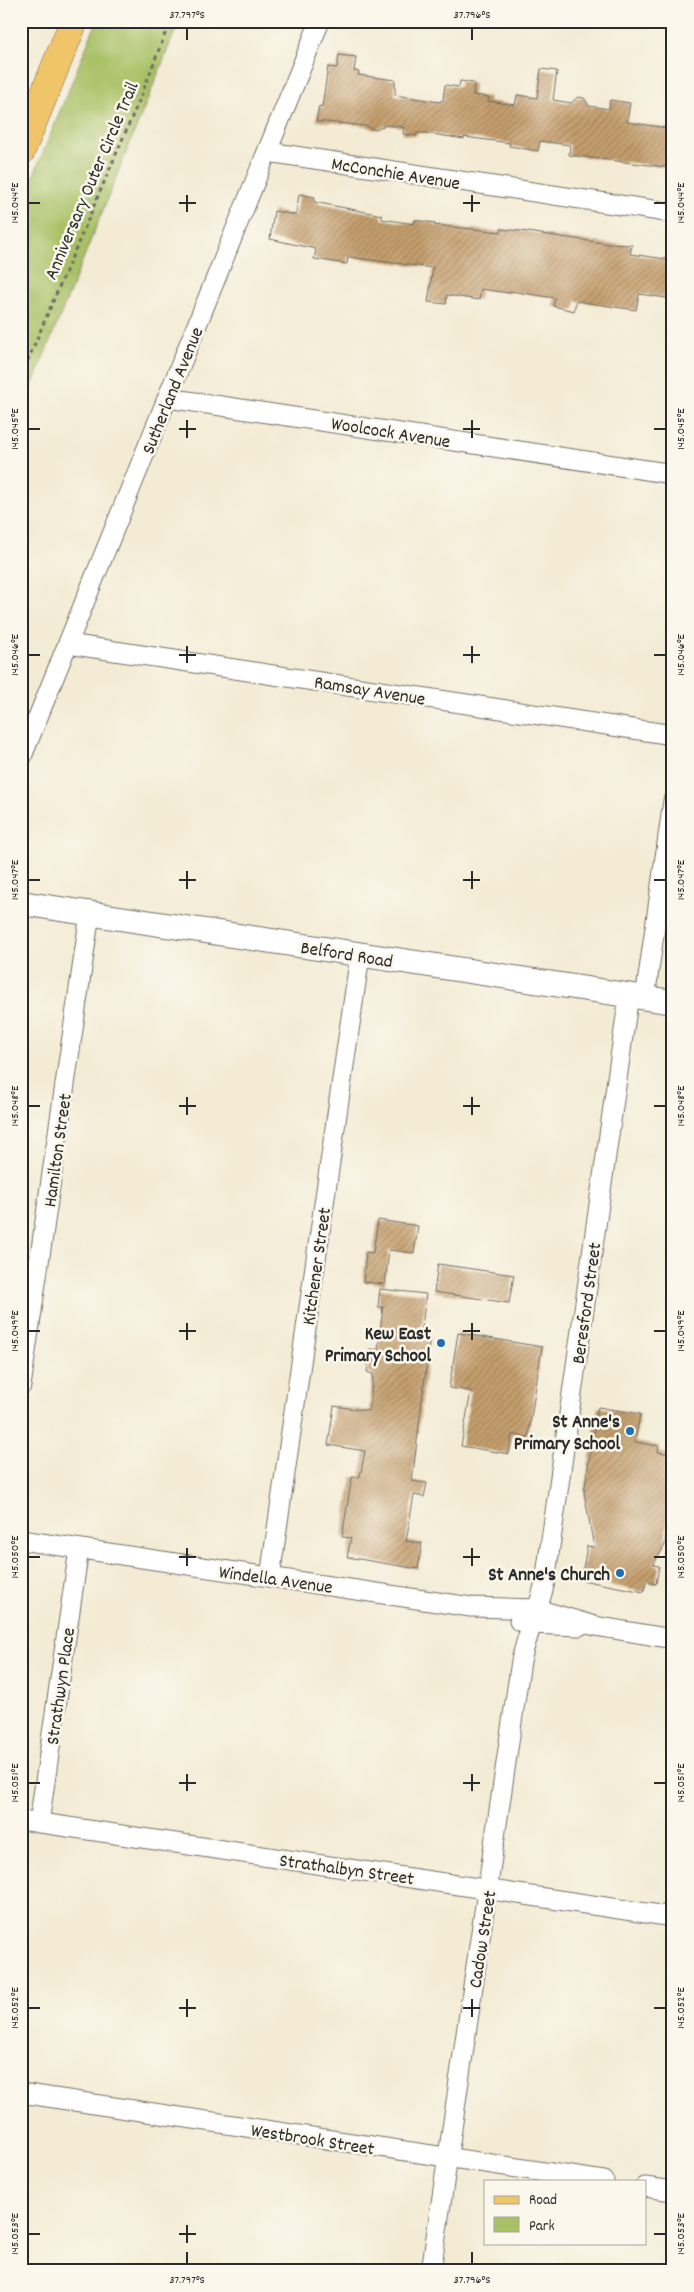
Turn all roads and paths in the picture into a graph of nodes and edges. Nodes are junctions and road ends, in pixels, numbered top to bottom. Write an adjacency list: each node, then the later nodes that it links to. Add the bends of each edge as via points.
1 (74, 21): 4 (main road)
2 (170, 21): 7 (path, Anniversary Outer Circle Trail)
3 (320, 21): 5 (street, Sutherland Avenue)
4 (21, 151)
5 (268, 152): 6 (street, McConchie Avenue); 8 (street, Sutherland Avenue)
6 (673, 213)
7 (21, 376)
8 (168, 398): 9 (street, Woolcock Avenue); 10 (street, Sutherland Avenue)
9 (673, 474)
10 (68, 644): 11 (street, Ramsay Avenue); 12 (street, Sutherland Avenue)
11 (673, 734)
12 (21, 759)
13 (673, 800): 17 (street, Beresford Street)
14 (21, 903): 15 (street, Belford Road)
15 (90, 913): 16 (street, Belford Road); 19 (street, Hamilton Street)
16 (360, 955): 17 (street, Belford Road); 22 (street, Kitchener Street)
17 (637, 996): 18 (street, Belford Road); 23 (street, Beresford Street, via 545,1582)
18 (673, 1002)
19 (21, 1386)
20 (21, 1540): 21 (street, Windella Avenue)
21 (79, 1549): 22 (street, Windella Avenue); 25 (street, Strathwyn Place)
22 (270, 1577): 23 (street, Windella Avenue)
23 (534, 1617): 24 (street, Windella Avenue); 26 (street, Cadow Street, via 521,1661)
24 (673, 1639)
25 (30, 1821): 26 (street, Strathalbyn Street)
26 (488, 1888): 27 (street, Strathalbyn Street); 29 (street, Cadow Street)
27 (673, 1916)
28 (21, 2093): 29 (street, Westbrook Street)
29 (448, 2158): 30 (street, Westbrook Street); 33 (street, Cadow Street)
30 (597, 2180)
31 (646, 2187): 32 (street)
32 (673, 2191)
33 (430, 2271)

